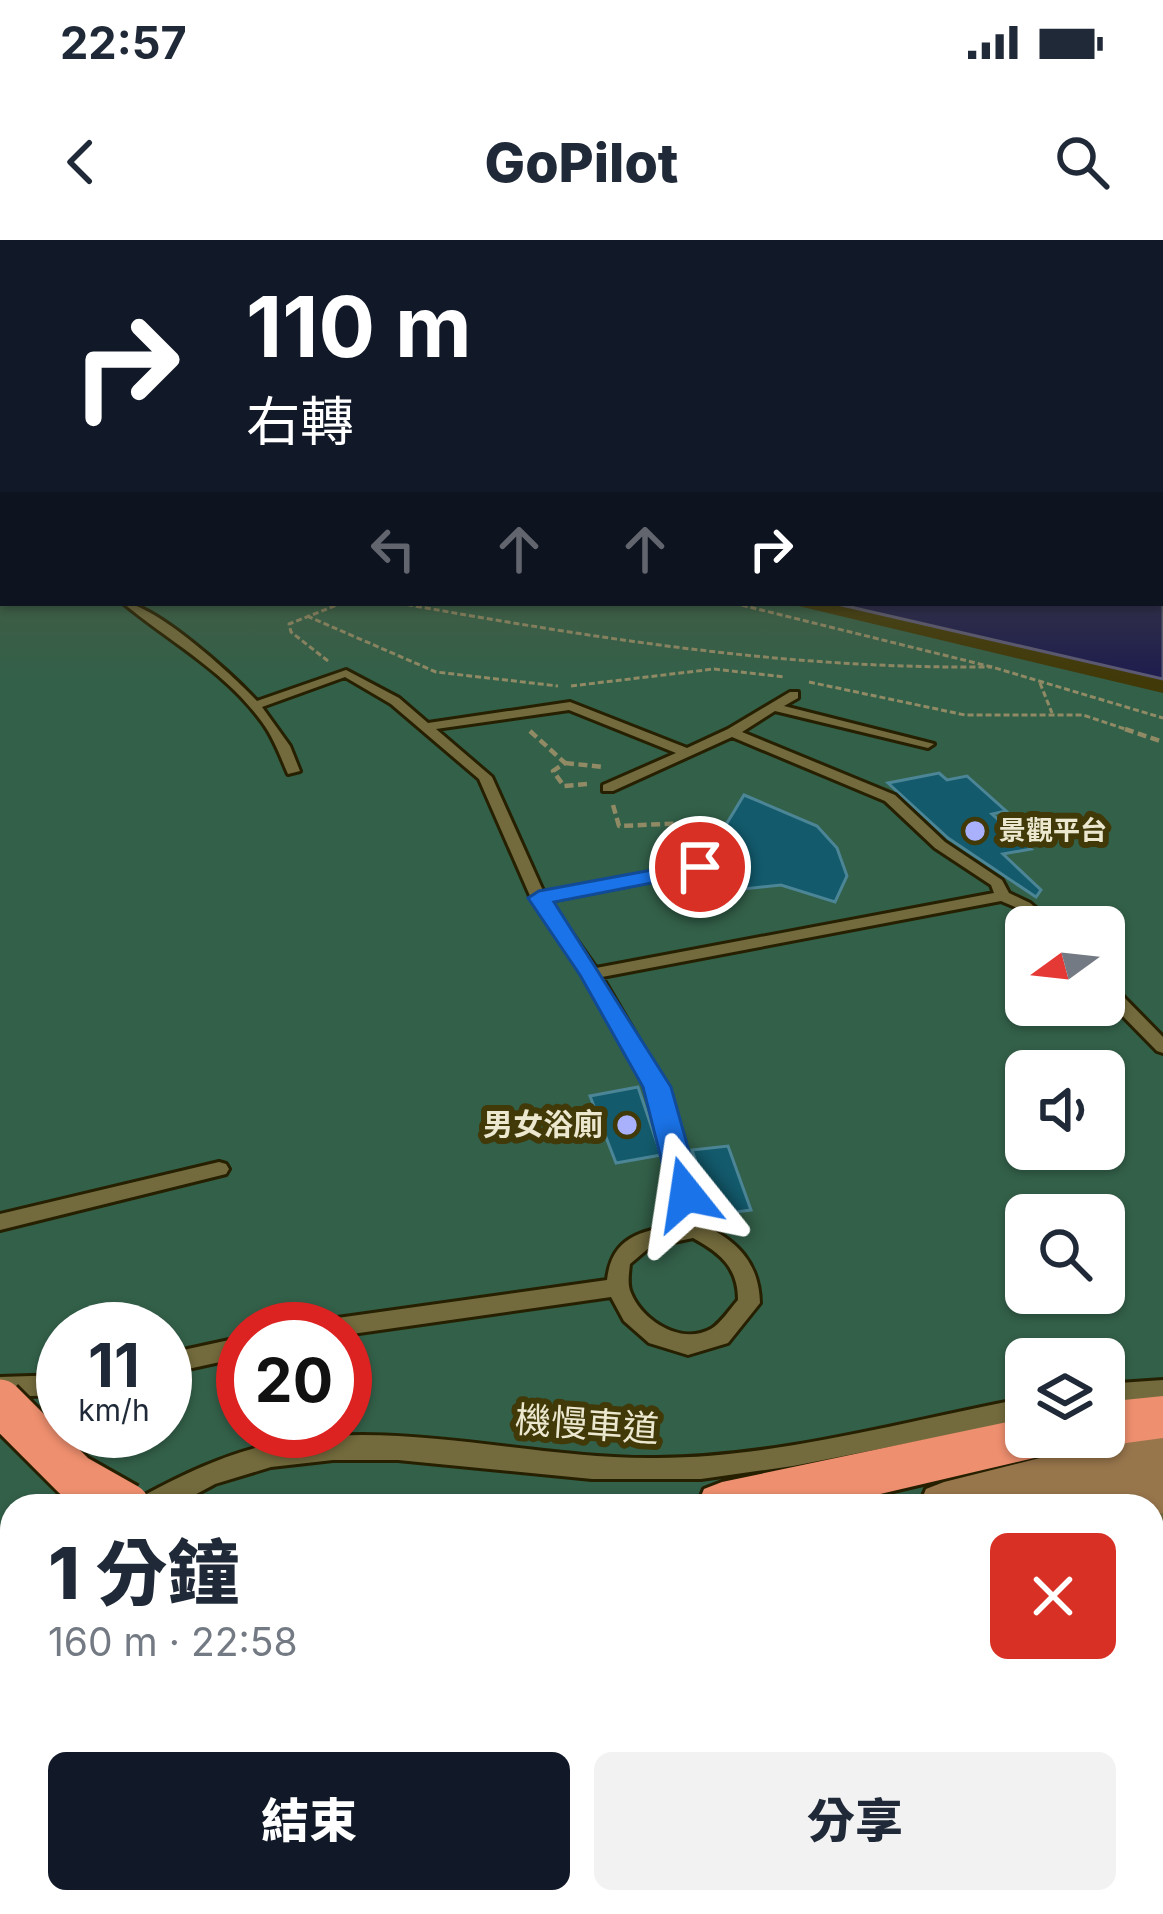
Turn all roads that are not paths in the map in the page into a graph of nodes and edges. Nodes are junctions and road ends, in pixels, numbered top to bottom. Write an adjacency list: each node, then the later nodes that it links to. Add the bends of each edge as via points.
1 (132, 606): 3 (lane)
2 (794, 695): 4 (lane)
3 (256, 705): 5 (lane, via 346,673); 9 (lane)
4 (773, 707): 6 (lane); 7 (lane)
5 (426, 727): 8 (lane, via 577,707); 13 (lane, via 484,777)
6 (732, 732): 8 (lane); 12 (lane, via 890,798)
7 (928, 744)
8 (687, 753): 10 (lane)
9 (293, 771)
10 (603, 781)
11 (700, 867): 13 (lane)
12 (1003, 896): 14 (lane); 15 (lane)
13 (539, 898): 15 (lane)
14 (1025, 906)
15 (592, 974): 20 (lane, via 657,1087)
16 (1125, 1008): 17 (lane)
17 (1163, 1047)
18 (219, 1169): 19 (lane)
19 (0, 1222)
20 (695, 1230): 21 (lane, via 637,1242 616,1271); 21 (lane, via 732,1250 750,1284 749,1303 723,1334 700,1343 653,1336 634,1323)
21 (615, 1288): 22 (lane)
22 (372, 1322)
23 (36, 1386): 24 (lane)
24 (0, 1388)
25 (1163, 1390): 26 (lane)
26 (1125, 1393)
27 (0, 1402): 33 (highway, bridge, via 74,1476)
28 (1005, 1412): 34 (lane, 機慢車道, via 660,1470 360,1444 316,1448 218,1472)
29 (1163, 1417): 30 (highway)
30 (1125, 1422)
31 (1005, 1444): 35 (highway)
32 (1163, 1449): 36 (main road)
33 (106, 1494)
34 (174, 1494)
35 (777, 1494)
36 (990, 1494)

